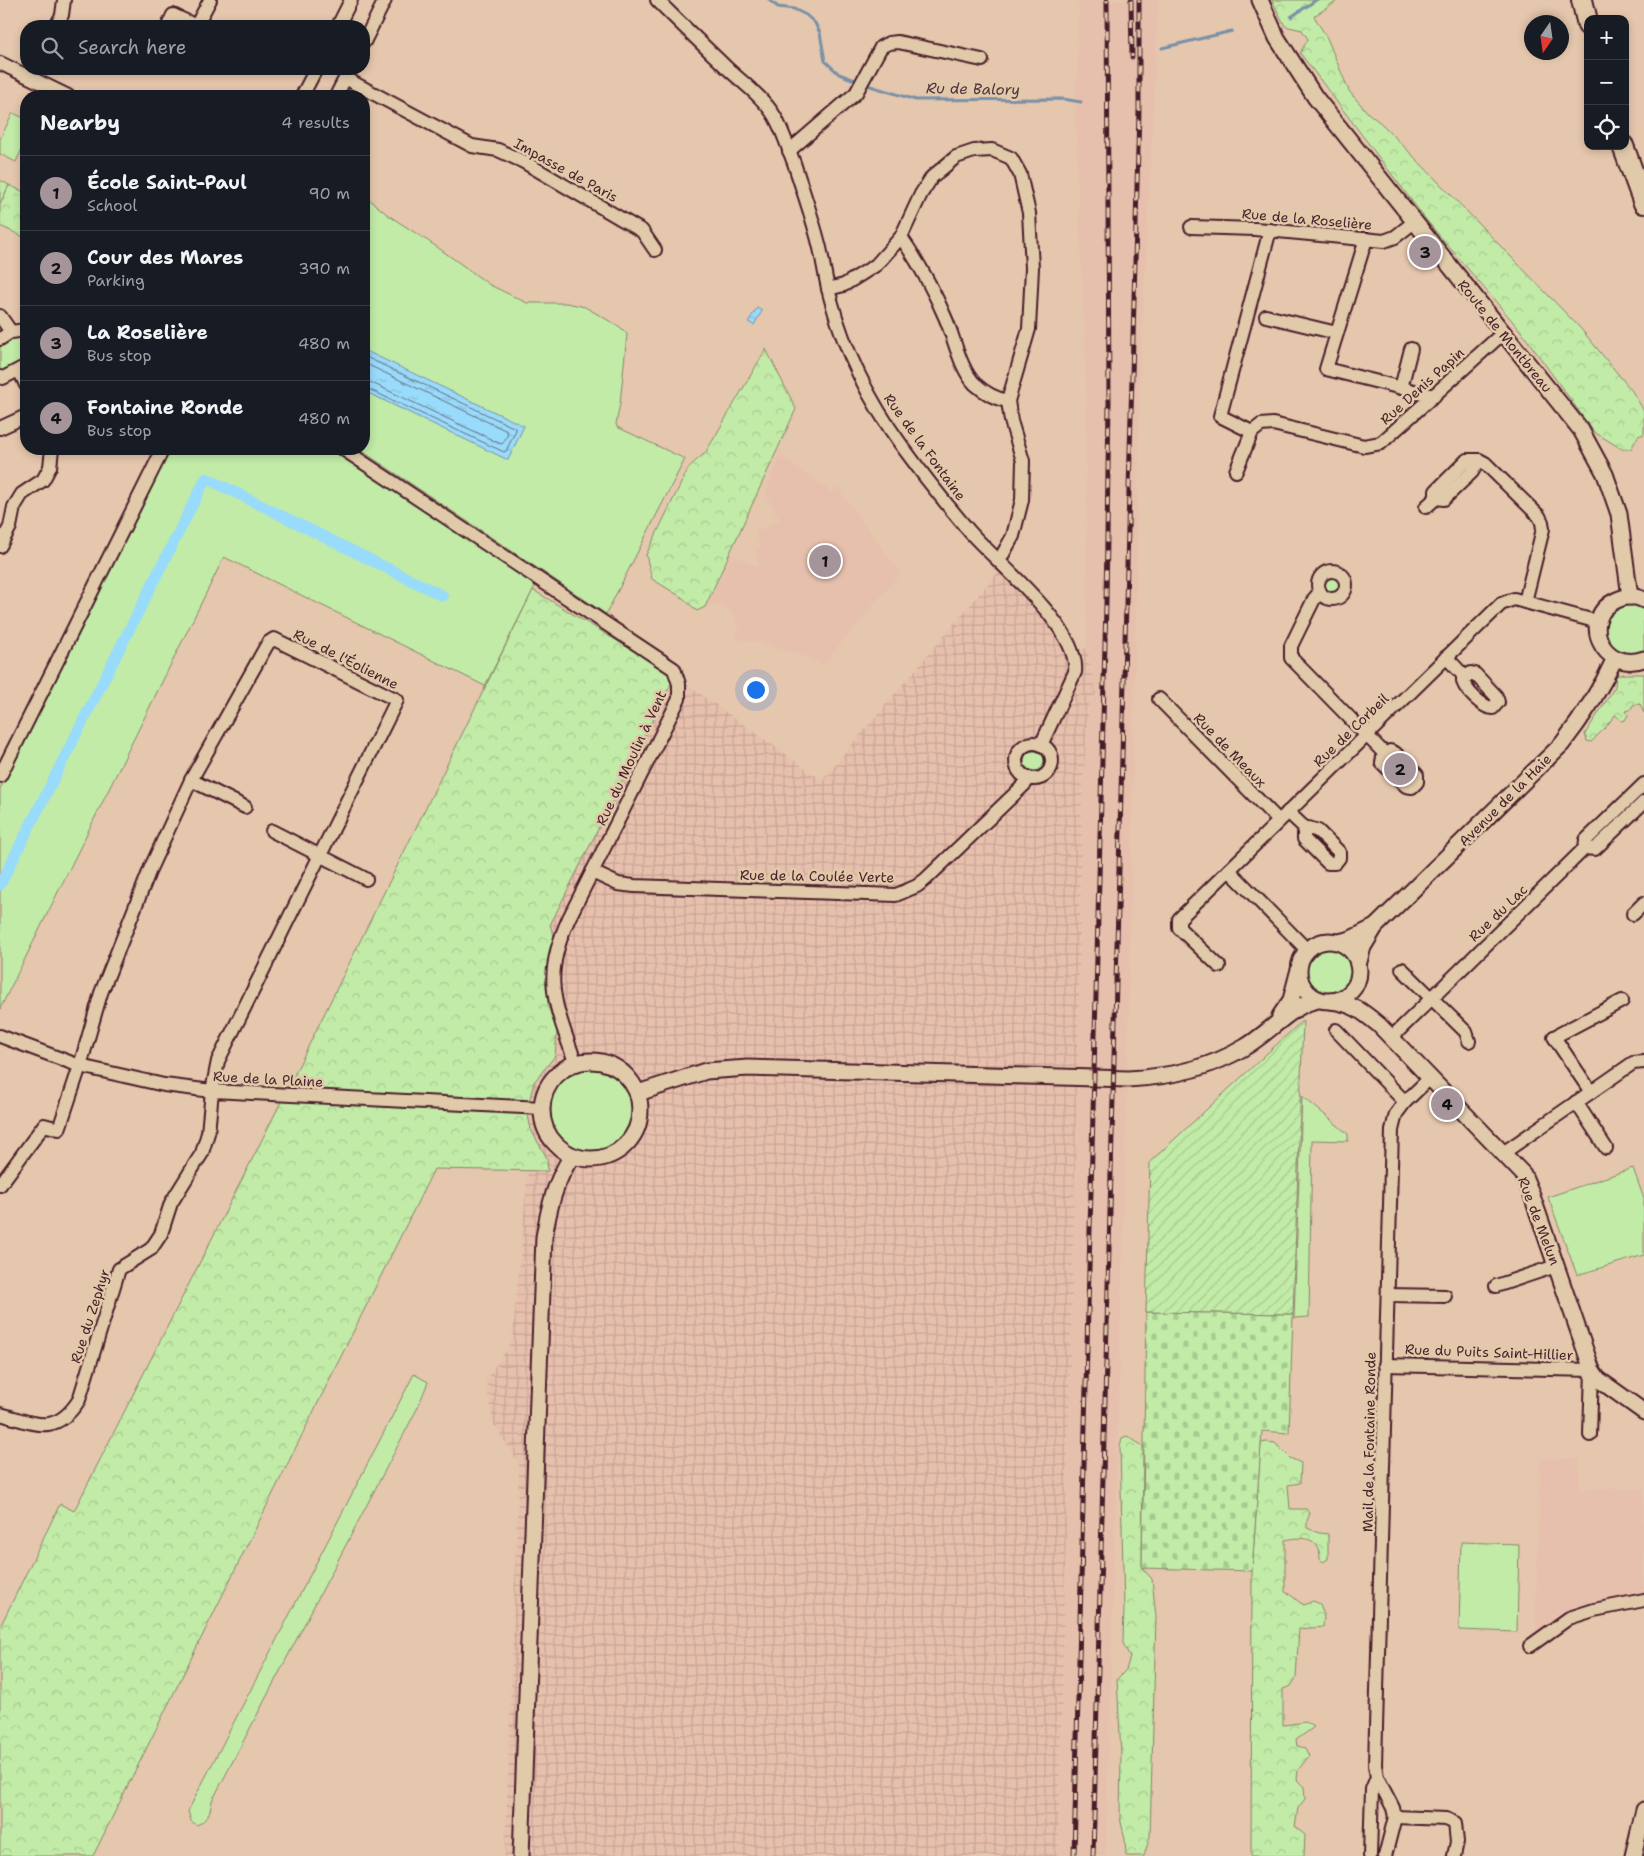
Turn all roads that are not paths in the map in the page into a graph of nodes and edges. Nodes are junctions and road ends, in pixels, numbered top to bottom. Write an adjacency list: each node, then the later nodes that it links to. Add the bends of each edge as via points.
1 (64, 0): 9 (street)
2 (210, 0): 12 (street)
3 (351, 0): 13 (street)
4 (385, 0): 14 (street)
5 (657, 0): 27 (street, Rue de la Fontaine, via 767,107 775,117)
6 (1260, 0): 30 (street, Route de Montbreau, via 1277,38 1315,97)
7 (1582, 0): 8 (main road)
8 (1586, 15)
9 (59, 20)
10 (171, 20): 11 (street, via 173,16)
11 (182, 20)
12 (199, 20)
13 (341, 20)
14 (370, 30)
15 (982, 60): 27 (street, via 898,42 889,43 881,47 856,93)
16 (0, 63): 17 (street)
17 (20, 69)
18 (36, 75): 22 (street)
19 (313, 75): 23 (street)
20 (347, 75): 24 (street)
21 (349, 75): 25 (street, Impasse de Paris, via 354,83)
22 (59, 90)
23 (305, 90)
24 (339, 90)
25 (367, 90)
26 (370, 92): 35 (street, Impasse de Paris, via 472,146 498,150 524,162 642,231)
27 (789, 150): 36 (street, Rue de la Fontaine, via 820,249)
28 (1625, 150): 29 (main road)
29 (1644, 203)
30 (1414, 222): 34 (street, Rue de la Roselière, via 1395,237 1384,241); 42 (street, Route de Montbreau)
31 (1191, 227): 32 (street, Rue de la Roselière)
32 (1270, 230): 34 (street, Rue de la Roselière); 52 (street, via 1220,416)
33 (901, 237): 36 (street, via 876,265 844,286); 49 (street, via 924,270 965,368 975,383 994,398); 49 (street, via 932,177 956,157 992,150 1010,158 1020,174 1029,213 1032,268 1029,329)
34 (1366, 239): 41 (street)
35 (655, 250)
36 (828, 290): 59 (street, Rue de la Fontaine, via 844,343 879,412 948,506)
37 (0, 316): 40 (street)
38 (1266, 316): 41 (street)
39 (20, 331): 40 (street)
40 (11, 332): 43 (street)
41 (1337, 333): 47 (street, via 1326,369)
42 (1503, 333): 48 (street, Rue Denis Papin); 61 (street, Route de Montbreau, via 1581,430 1605,474 1619,514)
43 (0, 339)
44 (1411, 349): 47 (street)
45 (20, 370): 46 (street)
46 (0, 377)
47 (1401, 388): 48 (street)
48 (1434, 396): 52 (street, Rue Denis Papin, via 1382,443 1364,446 1273,424 1261,425)
49 (1008, 401): 59 (street, via 1022,461 1022,500 1013,536)
50 (20, 419): 51 (street)
51 (0, 428)
52 (1252, 432): 56 (street)
53 (51, 455): 58 (street, via 50,467 43,480 22,494 14,507 10,527)
54 (160, 455): 72 (street)
55 (352, 455): 84 (street, Rue du Moulin à Vent, via 674,669 679,699)
56 (1236, 471)
57 (1426, 507): 62 (street, via 1436,498 1436,491 1467,460 1485,463 1542,522)
58 (0, 546)
59 (998, 561): 70 (street, Rue de la Fontaine, via 1052,618 1074,657 1075,672)
60 (1320, 592): 69 (street, via 1291,646 1291,658)
61 (1637, 599): 63 (street, via 1620,598 1610,603)
62 (1525, 602): 63 (street, Rue de Corbeil); 64 (street, Rue de Corbeil, via 1514,599 1501,604)
63 (1598, 621): 65 (street, via 1602,647)
64 (1446, 657): 67 (street); 69 (street, Rue de Corbeil)
65 (1615, 658): 66 (street, via 1630,662); 88 (street, Avenue de la Haie, via 1585,713 1562,744)
66 (1644, 658)
67 (1465, 677)
68 (1159, 699): 79 (street, Rue de Meaux)
69 (1367, 735): 71 (street); 78 (street, Rue de Corbeil)
70 (1041, 745): 73 (street, Rue de la Coulée Verte, via 1051,757 1050,767 1044,775); 73 (street, via 1029,744 1017,756 1018,767)
71 (1385, 754)
72 (0, 776)
73 (1029, 778): 84 (street, Rue de la Coulée Verte, via 926,880 896,895 634,886 618,884)
74 (191, 780): 77 (street); 82 (street, Rue de l'Éolienne, via 268,643 274,639 397,700); 106 (street, Rue de l'Éolienne, via 151,867 101,993)
75 (1644, 784): 76 (street, Rue du Lac)
76 (1639, 806): 95 (street, Rue du Lac, via 1586,840 1585,848)
77 (245, 807)
78 (1288, 812): 79 (street, Rue de Corbeil); 80 (street)
79 (1279, 822): 83 (street, Rue de Corbeil)
80 (1306, 830)
81 (272, 831): 82 (street)
82 (319, 855): 85 (street); 108 (street, Rue de l'Éolienne, via 218,1061)
83 (1229, 870): 90 (street); 91 (street, Rue de Corbeil, via 1179,919 1179,928)
84 (592, 872): 104 (street, Rue du Moulin à Vent, via 561,936 552,981 555,1003)
85 (366, 879)
86 (1644, 903): 87 (street)
87 (1633, 914)
88 (1375, 927): 89 (street, Avenue de la Haie); 93 (street, Avenue de la Haie, via 1363,947)
89 (1338, 942): 90 (street, via 1321,942); 93 (street, via 1352,951)
90 (1306, 950): 92 (street)
91 (1219, 966)
92 (1299, 966): 96 (street, via 1298,974 1305,990); 103 (street, via 1291,1000 1283,1012)
93 (1359, 969): 96 (street, via 1357,982 1347,995); 98 (street, Rue de Melun, via 1360,996)
94 (1402, 969): 95 (street)
95 (1432, 998): 101 (street, Rue du Lac); 102 (street, via 1466,1032)
96 (1325, 1000): 98 (street, Rue de Melun, via 1347,1003); 103 (street, via 1303,1004)
97 (1622, 1001): 109 (street, via 1554,1037)
98 (1379, 1025): 101 (street, Rue de Melun)
99 (1336, 1030): 111 (street)
100 (0, 1036): 106 (street, Rue de la Plaine)
101 (1391, 1038): 107 (street, Rue de Melun)
102 (1468, 1041)
103 (1246, 1047): 110 (street, via 1198,1069 1153,1078 748,1068 706,1071)
104 (576, 1062): 110 (street, via 604,1063 619,1069); 113 (street, via 550,1081)
105 (1644, 1062): 109 (street, via 1633,1063)
106 (80, 1066): 108 (street, Rue de la Plaine, via 164,1085); 117 (street, via 59,1129 44,1125)
107 (1430, 1078): 111 (street, Mail de la Fontaine Ronde); 115 (street, Rue de Melun)
108 (212, 1091): 113 (street, Rue de la Plaine); 125 (street, Rue du Zephyr, via 208,1133 202,1153 171,1202 161,1234 151,1249 119,1269 79,1400 72,1411 44,1426)
109 (1592, 1092): 112 (street)
110 (638, 1094): 116 (street, via 638,1126 631,1140 604,1158 588,1160)
111 (1405, 1102): 120 (street, Mail de la Fontaine Ronde, via 1396,1114 1392,1130)
112 (1576, 1102): 114 (street); 115 (street)
113 (542, 1108): 116 (street, via 543,1124 549,1137)
114 (1606, 1148)
115 (1503, 1153): 118 (street, Rue de Melun, via 1523,1174)
116 (572, 1156): 132 (street, via 560,1176 544,1237)
117 (0, 1185)
118 (1556, 1266): 119 (street); 123 (street, Rue de Melun)
119 (1496, 1286)
120 (1388, 1295): 121 (street); 122 (street, Mail de la Fontaine Ronde)
121 (1445, 1296)
122 (1385, 1365): 123 (street, Rue du Puits Saint-Hillier); 129 (street, Mail de la Fontaine Ronde)
123 (1592, 1370): 124 (street, Rue de Melun, via 1598,1379); 126 (street)
124 (1644, 1412)
125 (0, 1414)
126 (1590, 1435)
127 (1644, 1600): 128 (street, via 1569,1618)
128 (1530, 1646)
129 (1377, 1777): 131 (street, Mail de la Fontaine Ronde); 133 (street, via 1372,1789)
130 (1644, 1810): 136 (street)
131 (1396, 1816): 134 (street); 135 (street, via 1455,1822 1457,1842)
132 (521, 1856)
133 (1370, 1856)
134 (1385, 1856)
135 (1454, 1856)
136 (1633, 1856)

